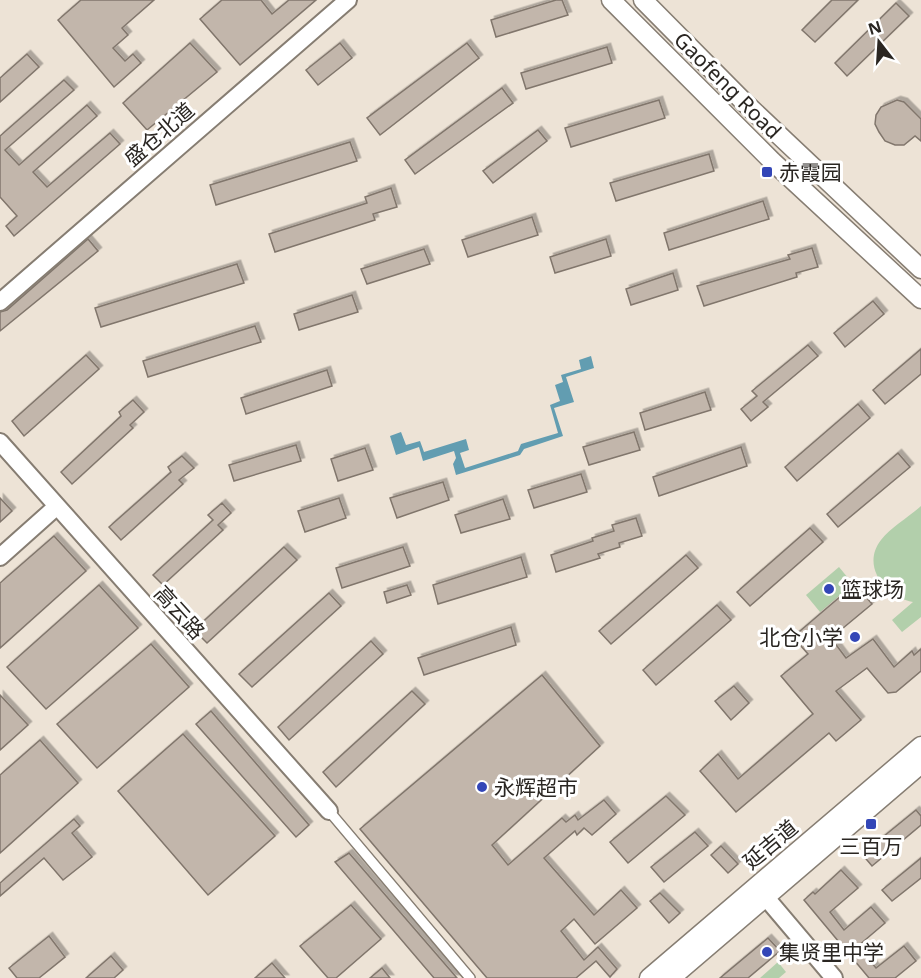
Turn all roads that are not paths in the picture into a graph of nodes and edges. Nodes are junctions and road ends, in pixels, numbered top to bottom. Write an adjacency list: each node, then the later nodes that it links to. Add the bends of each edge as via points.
1 (337, 0): 6 (street, 盛仓北道)
2 (348, 0): 8 (street, 盛仓北道)
3 (611, 0): 7 (main road, Gaofeng Road, via 772,161)
4 (644, 0): 5 (main road, Gaofeng Road, via 745,103)
5 (921, 269)
6 (0, 289)
7 (921, 299)
8 (0, 302)
9 (0, 442): 10 (street, 高云路)
10 (56, 507): 11 (street); 14 (street, 高云路)
11 (0, 557)
12 (921, 746): 15 (main road, 延吉道)
13 (921, 764): 15 (main road, 延吉道)
14 (329, 811): 16 (street)
15 (758, 893): 17 (main road, 延吉道); 18 (main road, 延吉道); 19 (street); 20 (street)
16 (470, 978)
17 (649, 978)
18 (671, 978)
19 (826, 978)
20 (834, 978)

